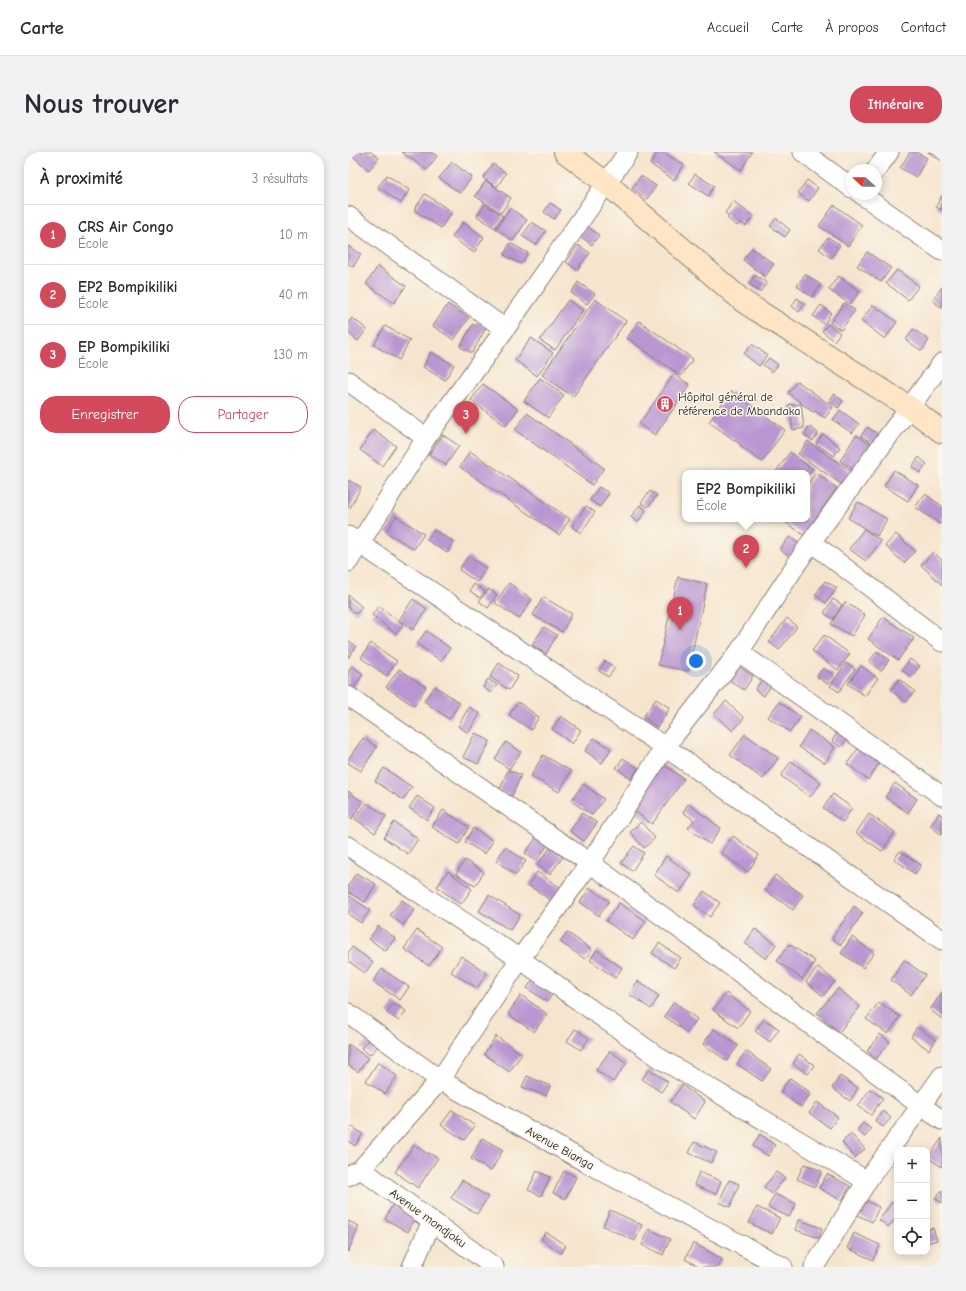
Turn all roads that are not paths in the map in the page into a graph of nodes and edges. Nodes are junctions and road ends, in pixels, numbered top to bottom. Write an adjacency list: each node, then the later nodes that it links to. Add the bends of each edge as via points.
1 (565, 152): 6 (street)
2 (628, 152): 6 (street)
3 (803, 152): 7 (street)
4 (889, 152): 5 (street)
5 (880, 164)
6 (606, 183): 11 (street); 14 (street, via 744,302)
7 (846, 184)
8 (870, 200): 10 (street)
9 (348, 216): 11 (street)
10 (942, 251)
11 (505, 330): 16 (street)
12 (942, 363): 14 (street)
13 (348, 381): 16 (street)
14 (909, 407): 15 (street); 18 (street)
15 (942, 432)
16 (426, 438): 17 (street)
17 (354, 540): 19 (street); 23 (street)
18 (811, 542): 20 (street); 21 (street)
19 (348, 562)
20 (942, 642)
21 (739, 652): 23 (street); 24 (street)
22 (348, 696): 26 (street)
23 (666, 747): 26 (street); 27 (street)
24 (942, 796)
25 (348, 846): 28 (street)
26 (590, 863): 28 (street); 32 (street)
27 (942, 940)
28 (520, 959): 31 (street); 35 (street, via 661,1059)
29 (348, 1012): 31 (street, Avenue Bianga)
30 (942, 1076): 32 (street)
31 (440, 1080): 34 (street); 39 (street, Avenue Bianga, via 587,1163)
32 (920, 1105): 33 (street); 35 (street)
33 (942, 1120)
34 (355, 1172): 36 (street, Avenue mondjoku)
35 (867, 1181): 40 (street)
36 (432, 1221): 37 (street); 38 (street, Avenue mondjoku)
37 (412, 1267)
38 (494, 1267)
39 (782, 1267)
40 (814, 1267)

